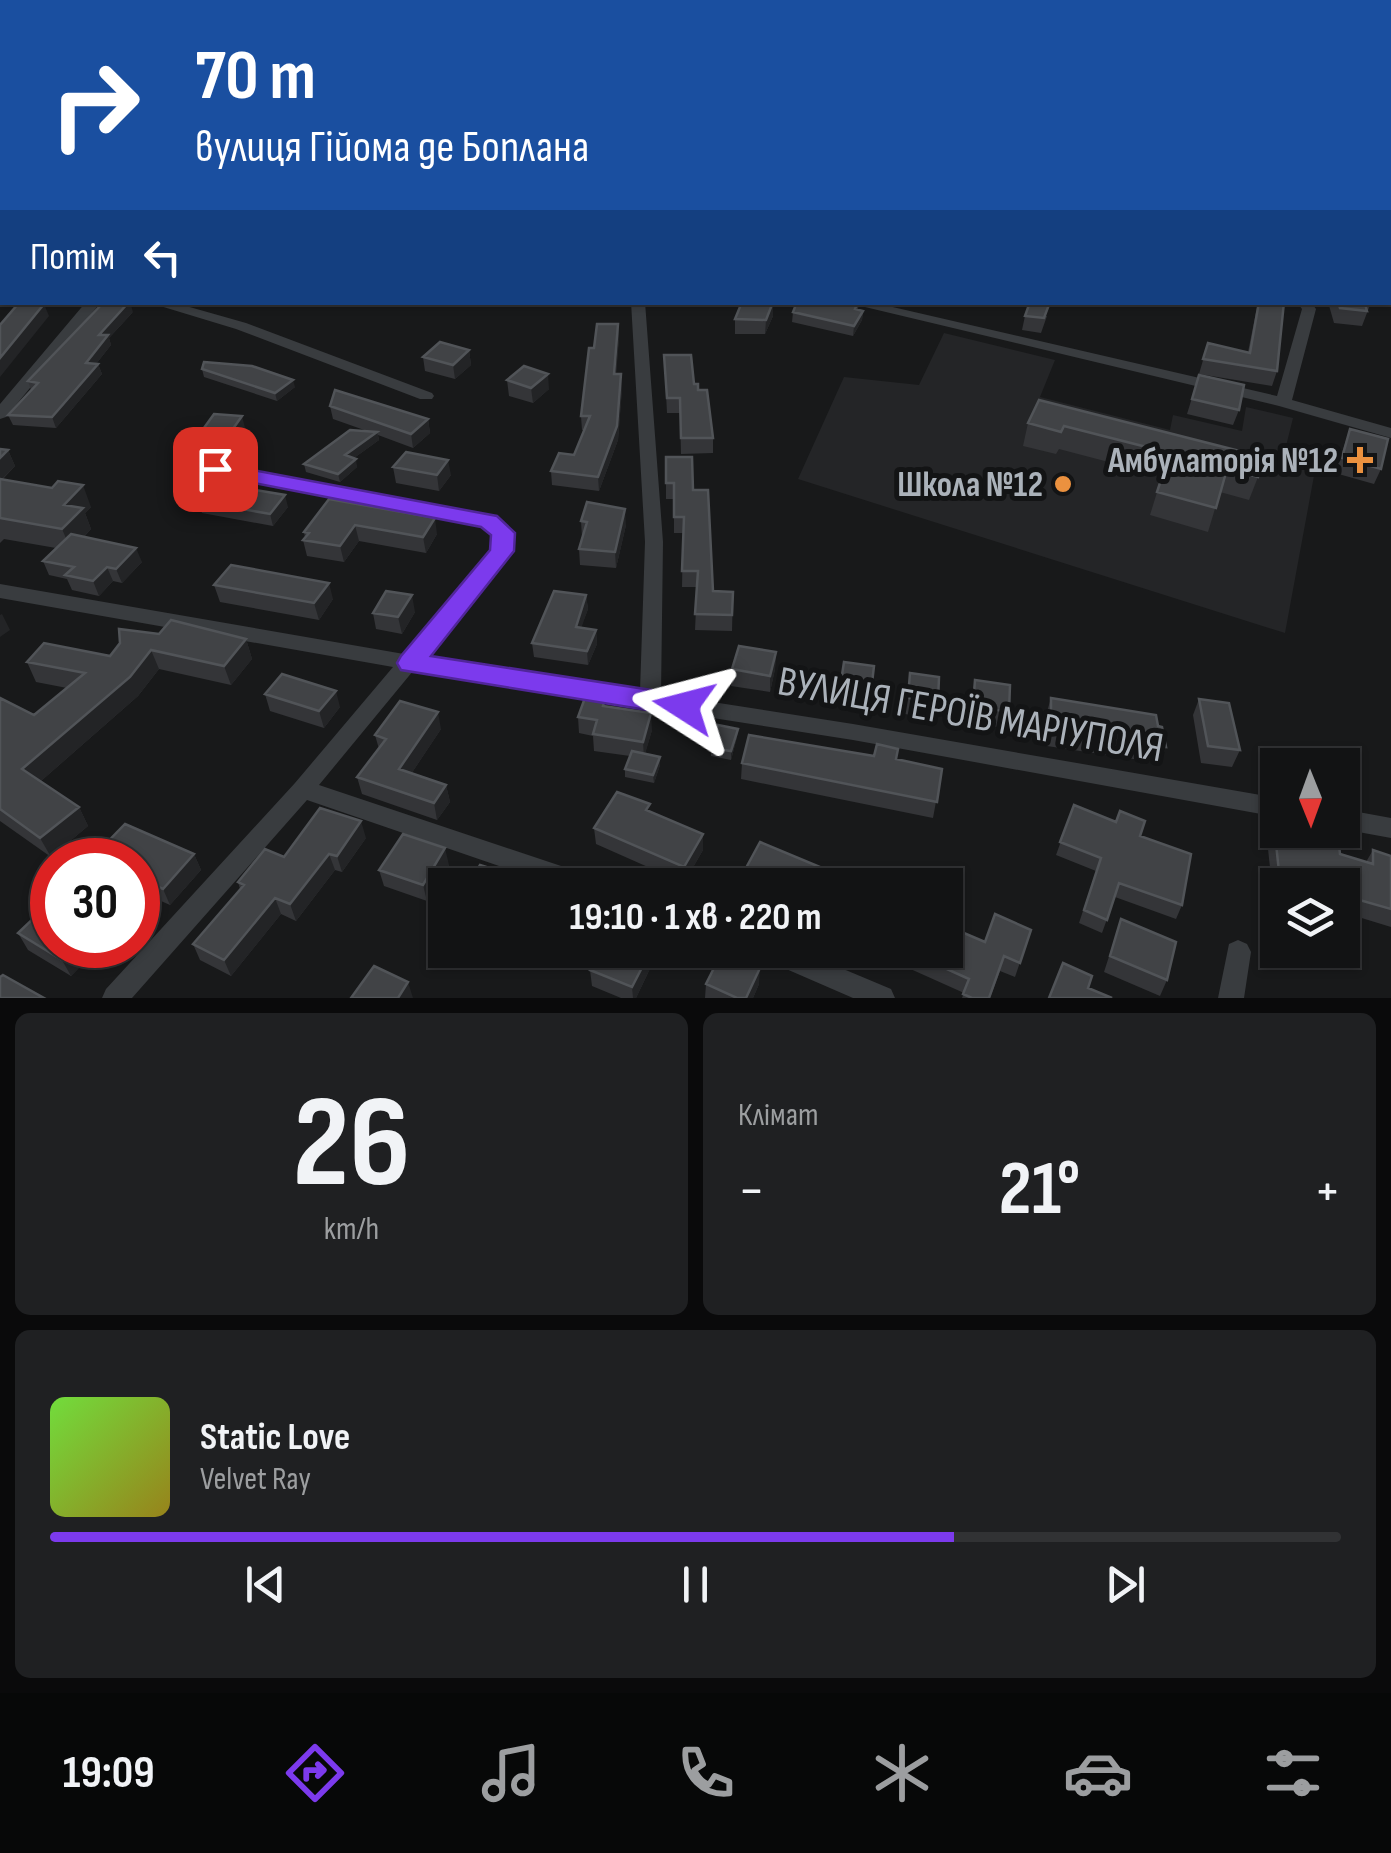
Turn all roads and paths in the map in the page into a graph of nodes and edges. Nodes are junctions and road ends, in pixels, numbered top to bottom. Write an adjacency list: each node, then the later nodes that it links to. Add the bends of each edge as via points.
1 (91, 305): 8 (street)
2 (165, 305): 6 (street, via 241,326)
3 (638, 305): 13 (street, via 654,542)
4 (877, 305): 7 (street)
5 (1306, 305): 7 (street)
6 (426, 396)
7 (1283, 402): 9 (street)
8 (0, 414)
9 (1391, 433)
10 (215, 469): 12 (street, via 488,521 503,533 502,551)
11 (0, 591): 12 (street, ВУЛИЦЯ ГЕРОЇВ МАРІУПОЛЯ)
12 (410, 663): 13 (street, ВУЛИЦЯ ГЕРОЇВ МАРІУПОЛЯ); 14 (street)
13 (650, 700): 15 (street, ВУЛИЦЯ ГЕРОЇВ МАРІУПОЛЯ)
14 (303, 789): 18 (street); 21 (street)
15 (1260, 805)
16 (1360, 822): 17 (street)
17 (1391, 828)
18 (536, 868)
19 (1238, 952): 23 (street)
20 (812, 968): 22 (street)
21 (114, 998)
22 (882, 998)
23 (1231, 998)

